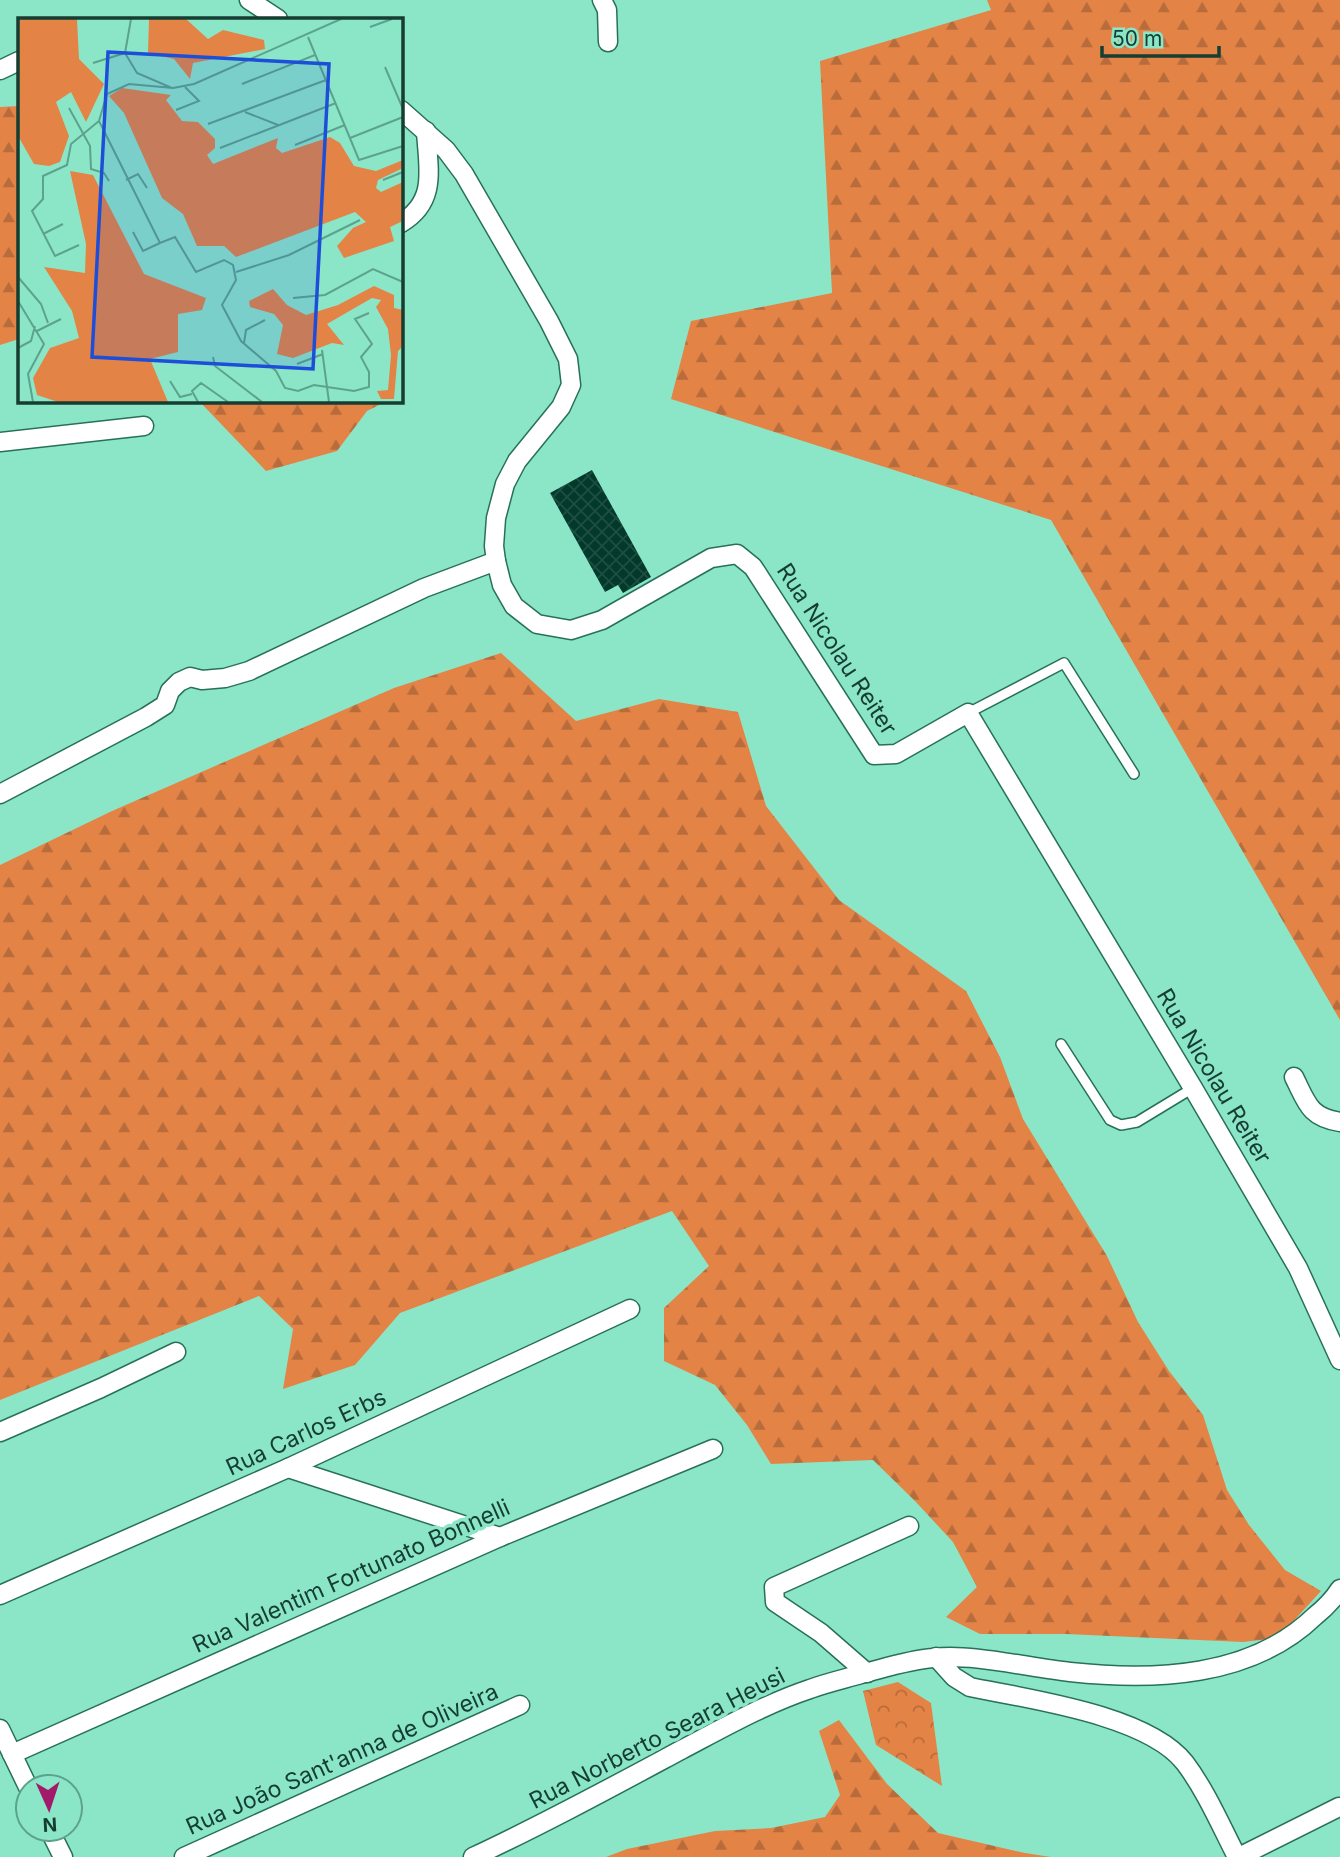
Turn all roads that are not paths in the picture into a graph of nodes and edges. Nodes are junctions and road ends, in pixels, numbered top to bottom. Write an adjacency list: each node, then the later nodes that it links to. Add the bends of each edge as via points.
1 (248, 0): 3 (street)
2 (602, 0): 4 (street, via 607,10)
3 (276, 18)
4 (608, 42)
5 (18, 61): 6 (street)
6 (0, 70)
7 (402, 111): 8 (street, Rua Nicolau Reiter)
8 (426, 131): 9 (street, via 429,176 425,198 415,215); 12 (street, Rua Nicolau Reiter, via 464,174 568,359 571,385 561,407 517,461 505,484 496,518)
9 (402, 222)
10 (144, 426): 11 (street)
11 (0, 442)
12 (496, 561): 13 (street, Rua Nicolau Reiter, via 514,606 537,624 571,630 602,620 711,558 737,554 753,567 874,755 896,754); 15 (street, via 424,588 249,671 225,678 179,681 165,705 146,718)
13 (968, 713): 14 (lane, via 1064,663); 18 (street, Rua Nicolau Reiter)
14 (1134, 774)
15 (0, 794)
16 (1061, 1044): 18 (lane, via 1111,1120 1121,1125 1137,1122)
17 (1294, 1077): 19 (street, via 1310,1110)
18 (1193, 1088): 22 (street, Rua Nicolau Reiter, via 1298,1268)
19 (1340, 1122)
20 (630, 1309): 25 (street, Rua Carlos Erbs)
21 (176, 1352): 23 (street)
22 (1340, 1360)
23 (0, 1432)
24 (713, 1449): 27 (street, Rua Valentim Fortunato Bonnelli)
25 (288, 1468): 27 (street); 29 (street, Rua Carlos Erbs)
26 (909, 1526): 31 (street, via 774,1587 775,1602 821,1633)
27 (500, 1537): 34 (street, Rua Valentim Fortunato Bonnelli)
28 (1340, 1589): 30 (street, Rua Norberto Seara Heusi, via 1308,1624 1281,1644 1202,1671 1114,1675)
29 (0, 1595)
30 (936, 1657): 31 (street, Rua Norberto Seara Heusi); 39 (street, via 970,1687 1101,1715 1161,1741 1184,1762)
31 (867, 1673): 38 (street, Rua Norberto Seara Heusi, via 772,1704)
32 (520, 1705): 37 (street, Rua João Sant'anna de Oliveira)
33 (0, 1729): 34 (street)
34 (12, 1754): 35 (street)
35 (21, 1773)
36 (1340, 1807): 39 (street)
37 (184, 1857)
38 (473, 1857)
39 (1238, 1857)

